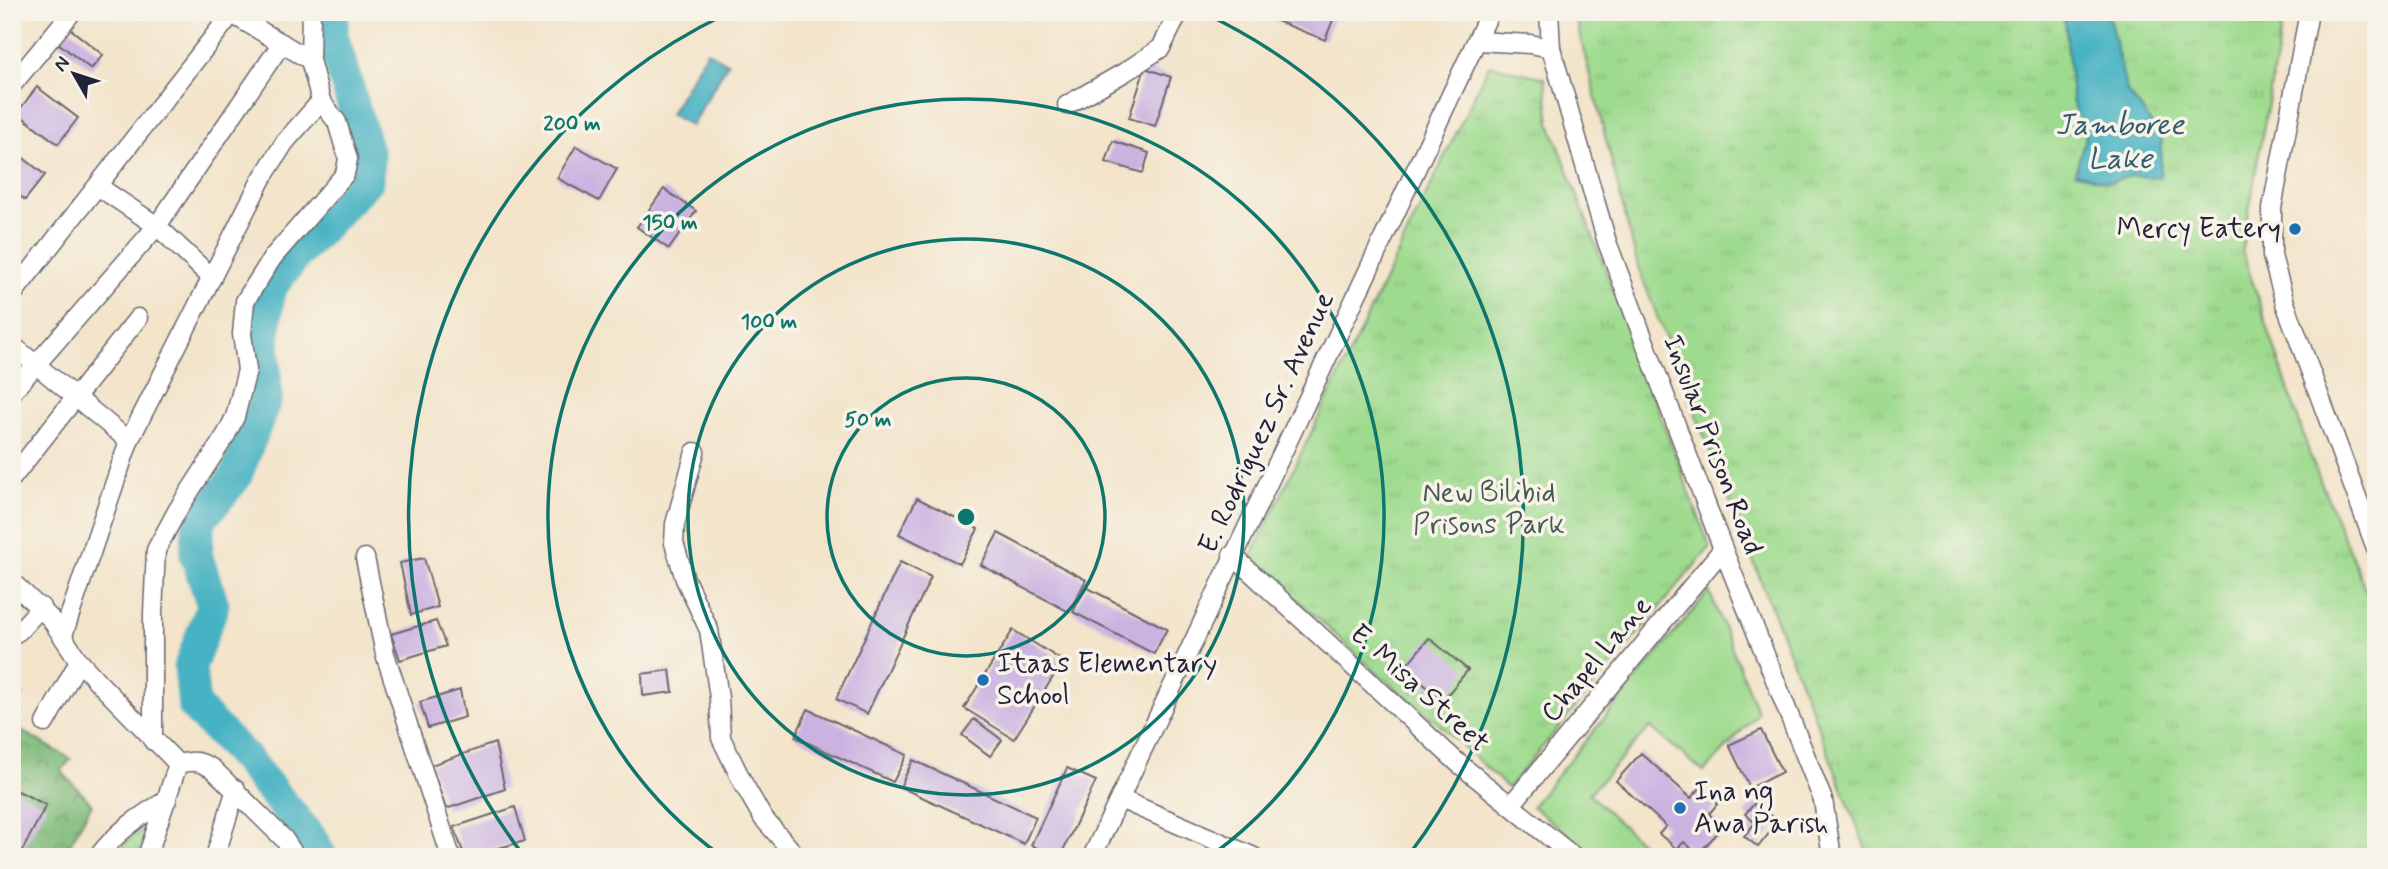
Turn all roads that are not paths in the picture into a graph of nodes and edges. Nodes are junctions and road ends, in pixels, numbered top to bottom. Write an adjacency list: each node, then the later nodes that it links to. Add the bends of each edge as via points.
1 (72, 12): 13 (street)
2 (311, 12): 12 (street)
3 (1179, 12): 15 (street, via 1161,48)
4 (1469, 12): 8 (street)
5 (1549, 12): 11 (street, Insular Prison Road)
6 (2309, 12): 28 (street, via 2272,208 2272,256 2285,303)
7 (232, 13): 10 (street); 16 (street)
8 (1488, 16): 9 (street, E. Rodriguez Sr. Avenue)
9 (1477, 41): 11 (street); 30 (street, E. Rodriguez Sr. Avenue)
10 (282, 43): 12 (street); 17 (street)
11 (1551, 48): 29 (street, Insular Prison Road, via 1607,242)
12 (310, 60): 14 (street)
13 (12, 85)
14 (321, 101): 18 (street, via 285,142 261,180); 38 (street, via 337,122 348,159 345,174 273,257 245,301 242,334 247,370 235,417 156,550)
15 (1067, 105)
16 (99, 187): 17 (street); 19 (street)
17 (157, 226): 18 (street); 22 (street)
18 (212, 278): 25 (street)
19 (12, 295)
20 (138, 318): 24 (street)
21 (12, 345): 22 (street)
22 (36, 364): 23 (street); 24 (street)
23 (12, 392)
24 (74, 397): 25 (street); 27 (street)
25 (129, 441): 35 (street)
26 (695, 452): 51 (street, via 674,543 709,630 720,737 763,818)
27 (12, 478)
28 (2376, 548)
29 (1723, 549): 43 (street, Chapel Lane); 55 (street, Insular Prison Road, via 1823,800)
30 (1232, 555): 41 (street, E. Rodriguez Sr. Avenue); 43 (street, E. Misa Street, via 1457,762)
31 (365, 558): 50 (street, via 385,654)
32 (12, 582): 33 (street)
33 (41, 607): 34 (street); 35 (street)
34 (12, 635)
35 (63, 635): 36 (street)
36 (79, 661): 37 (street); 38 (street)
37 (45, 723)
38 (153, 741): 39 (street)
39 (178, 764): 40 (street, via 203,762); 42 (street)
40 (236, 789): 44 (street); 47 (street)
41 (1119, 799): 52 (street, E. Rodriguez Sr. Avenue); 53 (street)
42 (167, 800): 45 (street, via 124,828); 46 (street)
43 (1511, 805): 54 (street, E. Misa Street)
44 (284, 839): 48 (street); 49 (street)
45 (98, 857)
46 (147, 857)
47 (215, 857)
48 (278, 857)
49 (296, 857)
50 (451, 857)
51 (797, 857)
52 (1092, 857)
53 (1254, 857)
54 (1574, 857)
55 (1832, 857)

